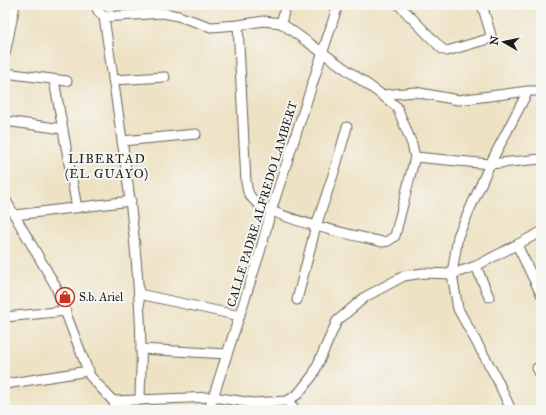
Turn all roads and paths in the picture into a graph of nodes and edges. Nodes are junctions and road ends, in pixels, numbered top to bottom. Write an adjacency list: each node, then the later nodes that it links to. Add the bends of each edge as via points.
1 (15, 5): 10 (street)
2 (96, 5): 7 (street)
3 (286, 5): 8 (street)
4 (338, 5): 11 (street, CALLE PADRE ALFREDO LAMBERT)
5 (399, 5): 6 (street, via 445,51 488,40 491,35)
6 (482, 5)
7 (104, 17): 9 (street, via 163,13 211,27); 15 (street)
8 (281, 23): 9 (street, via 264,21); 11 (street)
9 (238, 26): 31 (street, via 246,182 249,195 256,203)
10 (5, 54)
11 (323, 54): 19 (street); 31 (street, CALLE PADRE ALFREDO LAMBERT)
12 (5, 73): 14 (street)
13 (165, 77): 15 (street)
14 (54, 80): 16 (street); 22 (street)
15 (113, 80): 24 (street)
16 (67, 81)
17 (528, 91): 18 (street); 19 (street, via 458,100 415,92); 27 (street)
18 (541, 91)
19 (382, 95): 25 (street, via 397,107)
20 (5, 121): 22 (street)
21 (347, 127): 33 (street)
22 (63, 129): 30 (street)
23 (196, 134): 24 (street)
24 (122, 141): 29 (street)
25 (415, 157): 27 (street); 33 (street, via 395,236 392,239 383,242)
26 (541, 159): 27 (street)
27 (490, 164): 37 (street, via 458,236)
28 (5, 199): 32 (street)
29 (131, 201): 30 (street); 38 (street)
30 (77, 208): 32 (street)
31 (271, 211): 33 (street); 43 (street, CALLE PADRE ALFREDO LAMBERT)
32 (15, 215): 42 (street, via 55,285)
33 (316, 226): 41 (street)
34 (541, 232): 35 (street)
35 (517, 245): 36 (street); 39 (street)
36 (476, 266): 37 (street); 40 (street)
37 (452, 274): 52 (street, via 424,273 404,276 366,297 337,321 313,375); 56 (street, via 458,309 497,379)
38 (139, 294): 43 (street); 45 (street)
39 (541, 294)
40 (489, 297)
41 (297, 300)
42 (66, 311): 44 (street); 47 (street)
43 (240, 316): 46 (street, CALLE PADRE ALFREDO LAMBERT)
44 (5, 317)
45 (142, 349): 46 (street); 50 (street)
46 (228, 354): 49 (street, CALLE PADRE ALFREDO LAMBERT)
47 (89, 370): 48 (street); 51 (street, via 90,376)
48 (5, 384)
49 (213, 397): 50 (street); 52 (street); 54 (street, CALLE PADRE ALFREDO LAMBERT)
50 (140, 400): 51 (street)
51 (113, 401): 53 (street)
52 (288, 406): 55 (street)
53 (118, 410)
54 (209, 410)
55 (296, 410)
56 (511, 410)

